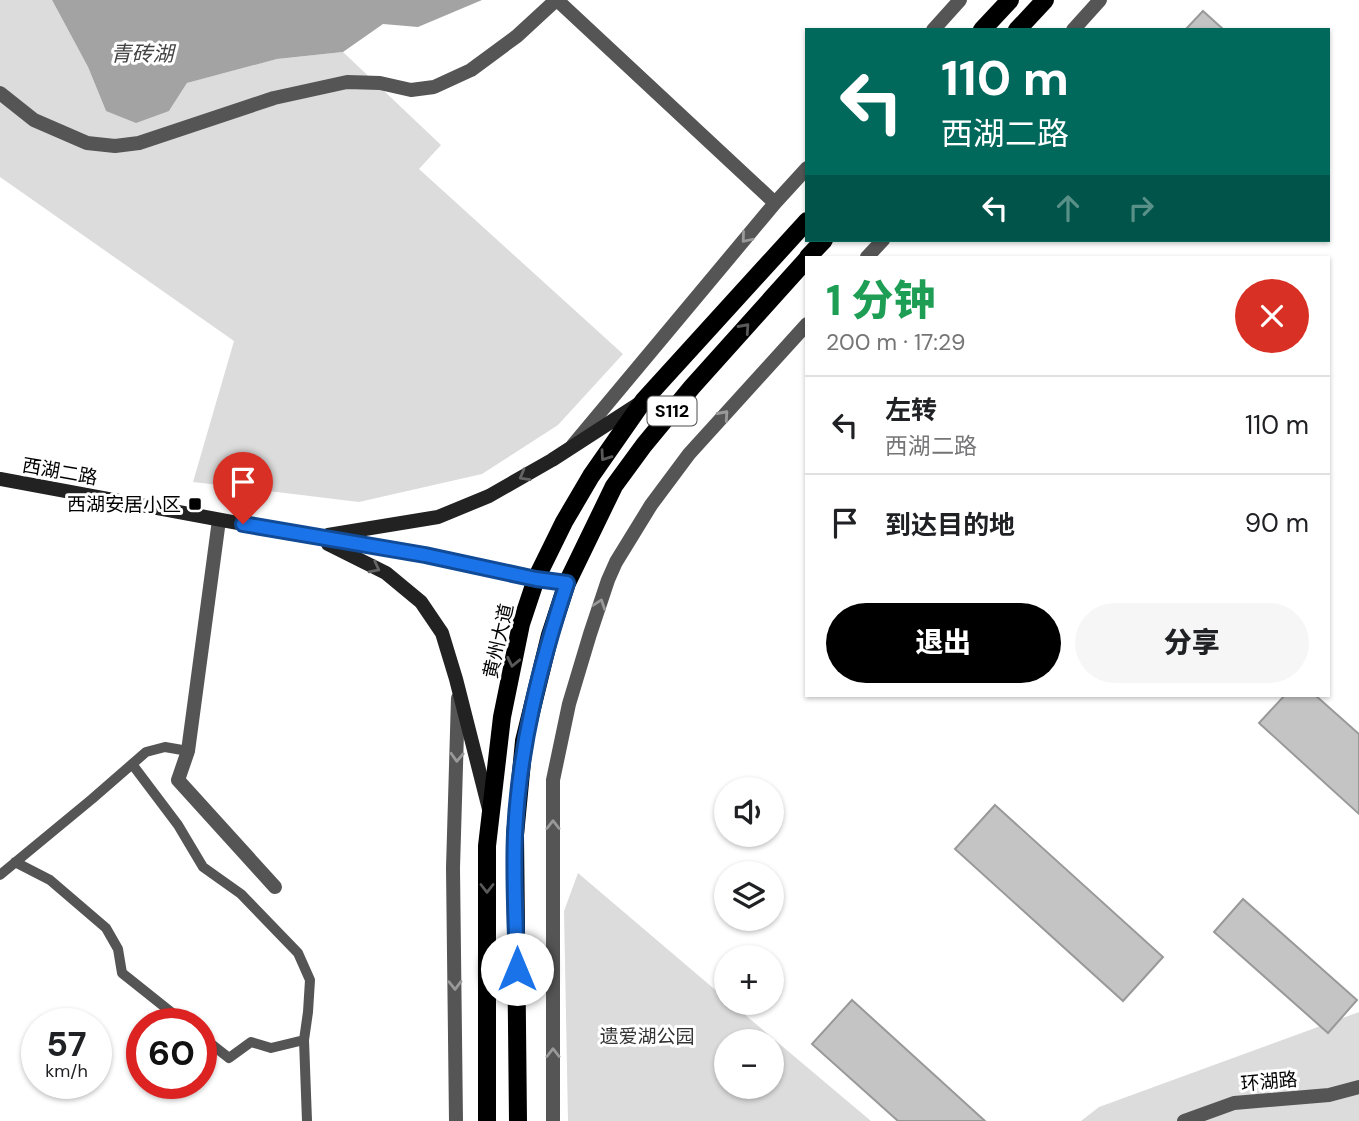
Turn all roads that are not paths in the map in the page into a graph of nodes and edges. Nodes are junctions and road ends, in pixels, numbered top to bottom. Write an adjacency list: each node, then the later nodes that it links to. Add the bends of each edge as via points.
1 (556, 0): 10 (street, via 471,70 434,87 411,90 347,82 274,98 139,143 87,143 34,120); 12 (street)
2 (960, 0): 6 (street)
3 (1010, 0): 7 (main road)
4 (1045, 0): 8 (main road)
5 (1100, 0): 9 (street)
6 (935, 28)
7 (984, 28)
8 (1019, 28)
9 (1075, 28)
10 (0, 93)
11 (805, 171): 12 (street)
12 (775, 204): 21 (street, one-way to 21)
13 (805, 223): 20 (main road, 黄州大道 / S112)
14 (822, 242): 16 (main road, S112)
15 (881, 242): 17 (street)
16 (809, 256)
17 (868, 256)
18 (805, 260): 26 (main road, S112, one-way to 18, via 614,486 644,445)
19 (805, 326): 42 (street, one-way to 19, via 553,780 590,634 616,562 651,505 689,454)
20 (644, 400): 21 (main road); 25 (main road, 黄州大道 / S112, one-way to 25, via 591,476)
21 (571, 447): 24 (main road, one-way to 24, via 489,496 438,516)
22 (0, 480): 23 (main road, 西湖二路)
23 (219, 520): 24 (main road, 西湖二路); 28 (street)
24 (314, 537): 25 (main road, 西湖二路); 27 (main road, one-way to 27, via 386,573 421,601 442,634)
25 (536, 579): 26 (main road, 西湖二路); 30 (main road, 黄州大道 / S112, one-way to 30, via 521,624 502,717)
26 (567, 583): 41 (main road, S112, via 524,741 515,835)
27 (458, 689): 30 (main road); 39 (street, one-way to 39, via 453,868)
28 (188, 751): 29 (lane, via 165,747 146,752); 33 (street, via 178,779)
29 (132, 764): 31 (lane); 35 (lane, via 203,867 242,894 298,953 310,980)
30 (490, 813): 40 (main road, 黄州大道 / S112, one-way to 40)
31 (15, 862): 32 (lane); 34 (lane, via 50,880 106,928 118,949 122,973)
32 (0, 876)
33 (275, 887)
34 (166, 1008)
35 (304, 1040): 36 (lane, via 271,1048 251,1042 229,1058); 38 (lane)
36 (217, 1049)
37 (1359, 1087): 43 (street, 环湖路, via 1329,1096 1234,1103)
38 (307, 1121)
39 (456, 1121)
40 (486, 1121)
41 (517, 1121)
42 (553, 1121)
43 (1184, 1121)

